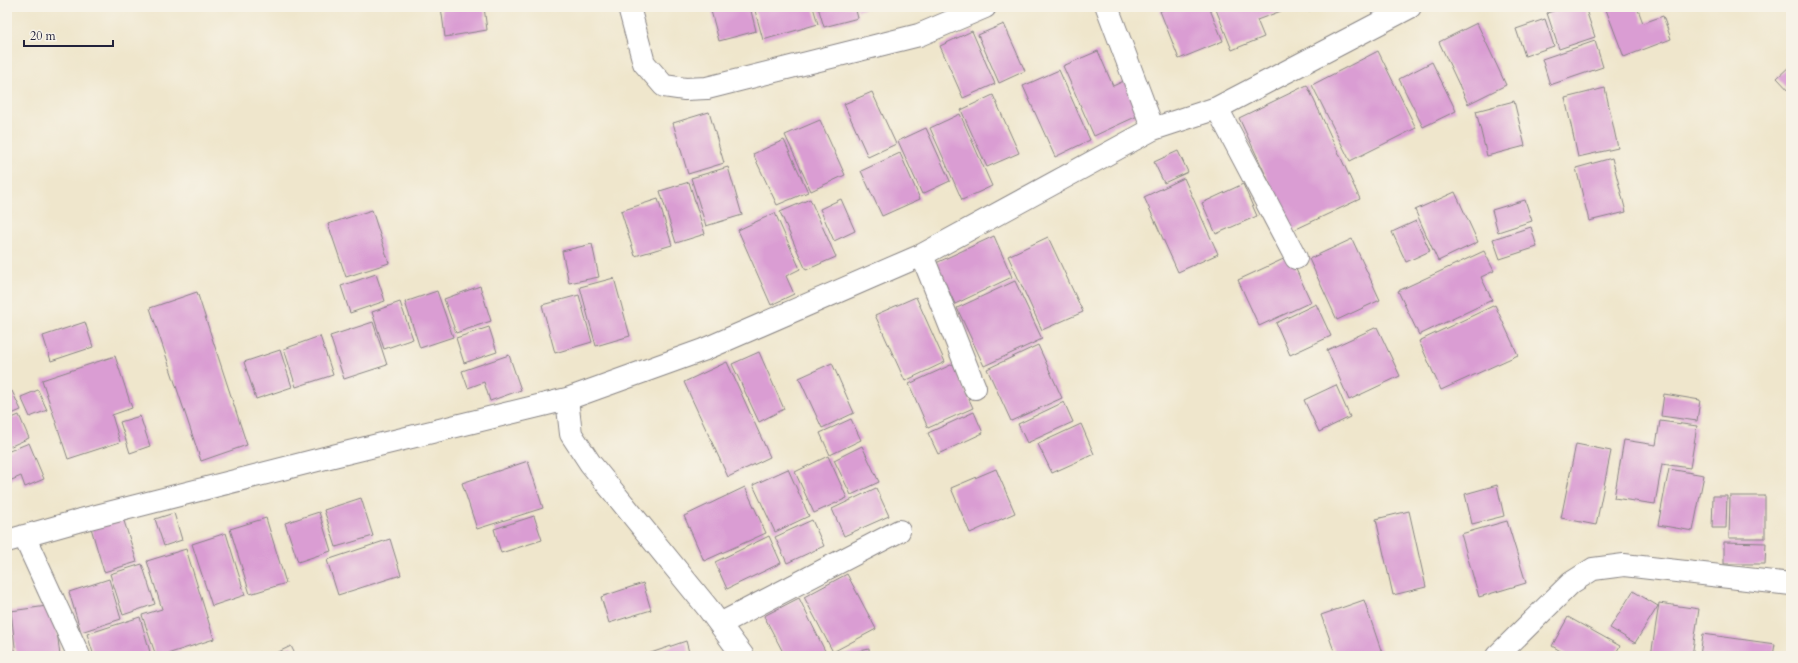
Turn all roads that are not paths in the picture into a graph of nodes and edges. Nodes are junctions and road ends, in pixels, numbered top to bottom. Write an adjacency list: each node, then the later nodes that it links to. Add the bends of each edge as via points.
1 (629, 7): 2 (street, via 644,63 664,86 685,89 707,88 919,35)
2 (985, 7)
3 (1107, 7): 6 (street)
4 (1410, 7): 5 (street)
5 (1218, 108): 6 (street); 8 (street)
6 (1153, 129): 7 (street)
7 (922, 255): 9 (street); 10 (street, via 703,350)
8 (1296, 258)
9 (974, 388)
10 (567, 399): 12 (street, via 325,458); 14 (street, via 571,434 590,463)
11 (899, 531): 14 (street)
12 (16, 539): 15 (street)
13 (1791, 584): 17 (street, via 1624,565 1593,569 1571,584)
14 (720, 624): 16 (street)
15 (79, 656)
16 (743, 656)
17 (1497, 656)

